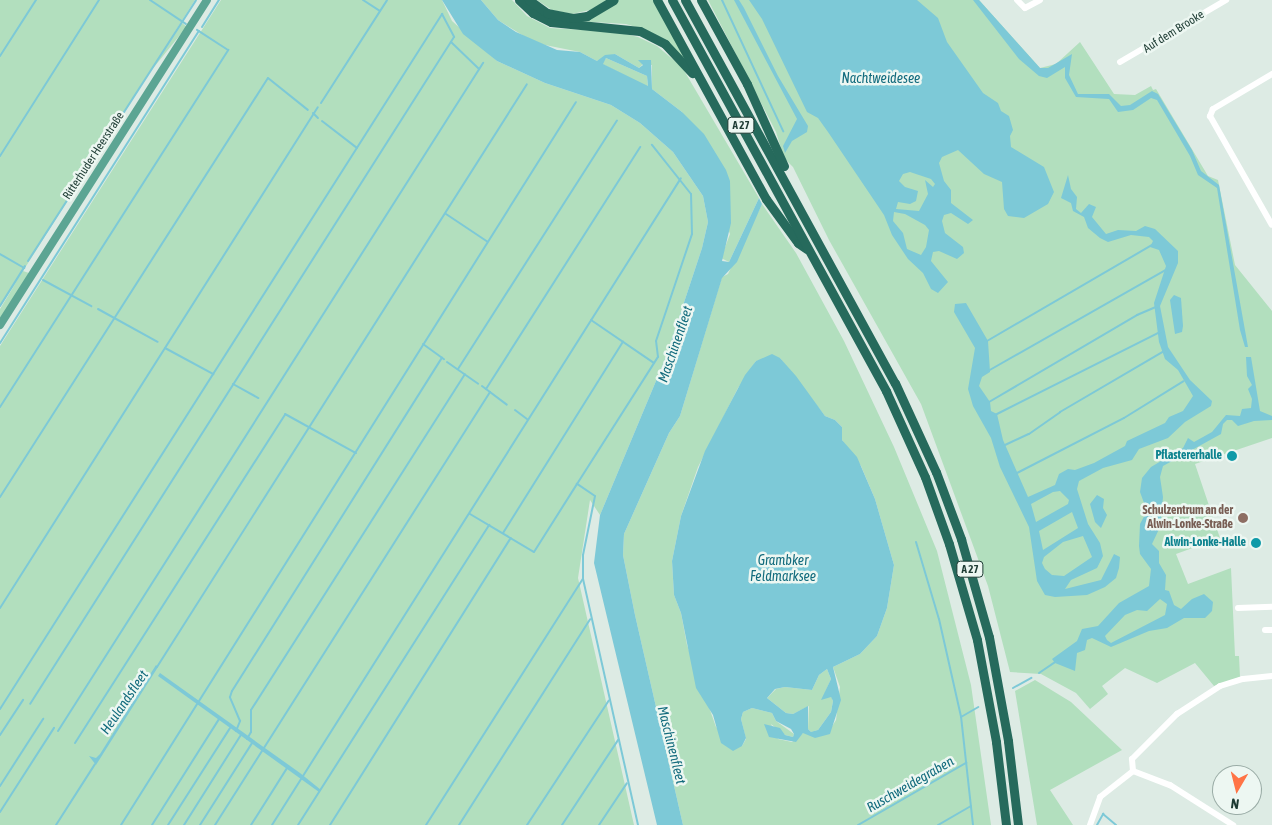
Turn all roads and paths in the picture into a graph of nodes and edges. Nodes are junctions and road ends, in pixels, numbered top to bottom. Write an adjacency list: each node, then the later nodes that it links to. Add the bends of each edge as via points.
1 (207, 0): 18 (main road, Ritterhuder Heerstraße)
2 (519, 0): 14 (highway, via 533,13 551,22 628,28 653,37 679,56)
3 (529, 0): 4 (highway, via 548,13 573,18 587,16)
4 (614, 0)
5 (657, 0): 14 (highway)
6 (672, 0): 17 (highway, A 27)
7 (686, 0): 15 (highway, A 27)
8 (701, 0): 15 (highway, via 747,84)
9 (1017, 0): 10 (street, via 1025,8)
10 (1040, 0)
11 (1226, 0): 12 (street, Auf dem Brooke)
12 (1120, 62)
13 (1272, 74): 16 (street, via 1213,109 1210,114 1212,123)
14 (708, 93): 17 (highway, via 766,199 798,243)
15 (798, 203): 24 (highway, A 27, via 895,383 926,448 961,539 989,637)
16 (1271, 223)
17 (809, 251): 23 (highway, A 27, via 908,438 949,544 989,697)
18 (0, 325)
19 (1272, 606): 20 (street)
20 (1238, 608)
21 (1272, 676): 22 (street, via 1243,679 1220,686 1177,714 1132,759)
22 (1133, 772): 25 (street, via 1100,797); 26 (street, via 1170,785)
23 (1006, 825)
24 (1018, 825)
25 (1090, 825)
26 (1233, 825)

